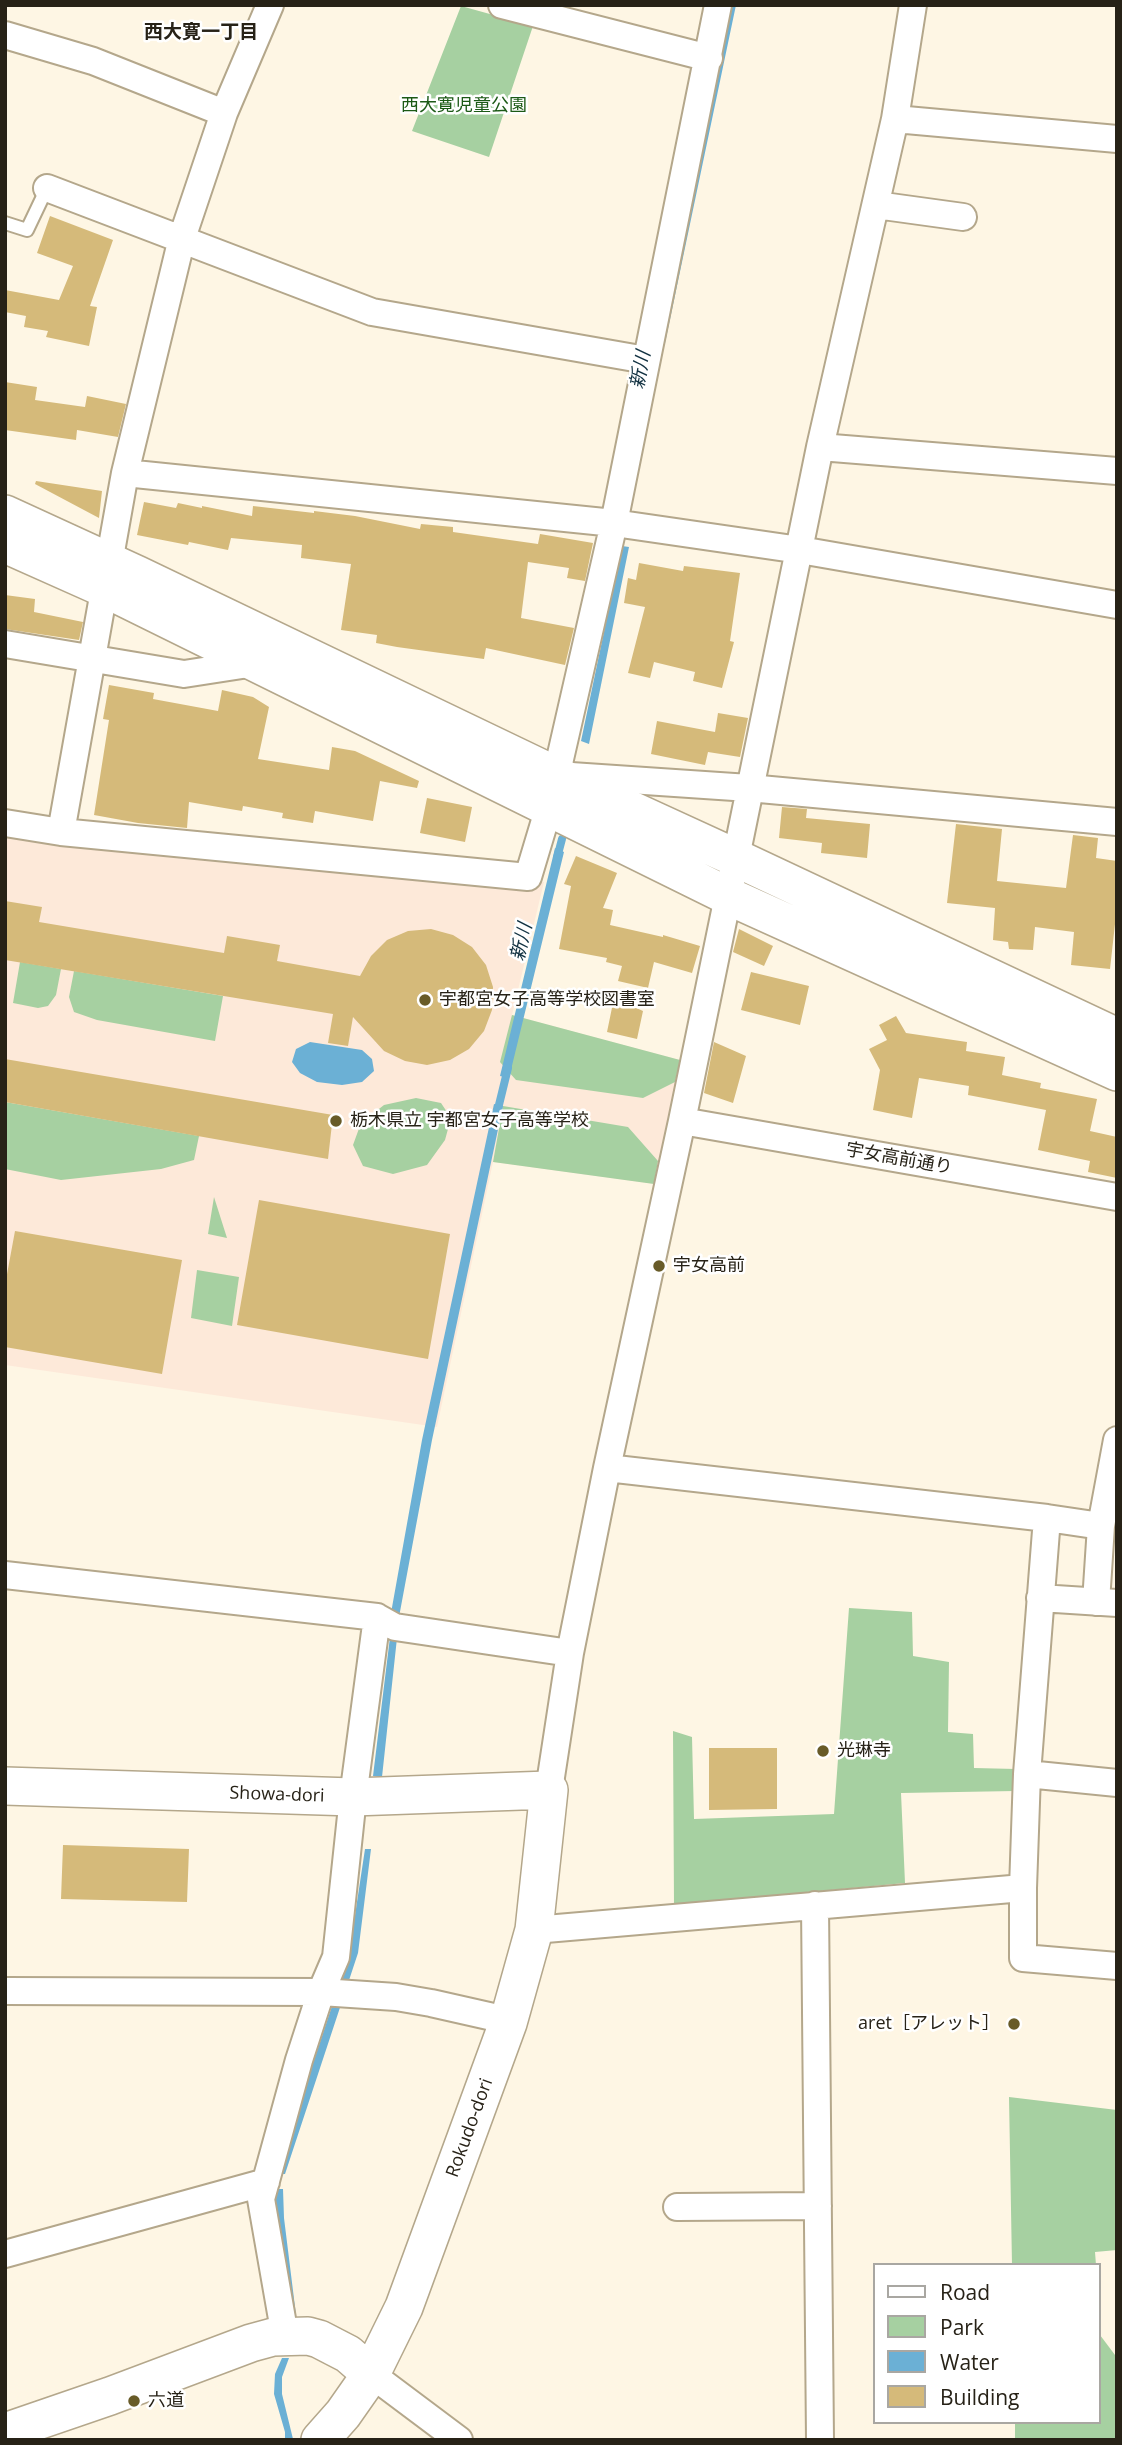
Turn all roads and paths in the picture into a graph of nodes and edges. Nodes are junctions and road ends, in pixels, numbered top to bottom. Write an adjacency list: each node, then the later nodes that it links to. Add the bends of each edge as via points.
1 (270, 5): 7 (street)
2 (502, 5): 6 (street)
3 (718, 5): 6 (street)
4 (913, 5): 8 (street)
5 (5, 35): 7 (street, via 93,61)
6 (709, 58): 15 (street)
7 (224, 113): 14 (street)
8 (895, 119): 9 (street); 11 (street)
9 (1117, 139)
10 (47, 188): 13 (lane, via 27,230); 14 (street)
11 (876, 205): 12 (street); 16 (street)
12 (963, 217)
13 (5, 223)
14 (182, 238): 15 (street, via 372,312); 18 (street)
15 (646, 360): 20 (street)
16 (820, 447): 17 (street); 22 (street)
17 (1117, 471)
18 (125, 473): 20 (street); 23 (street)
19 (5, 514): 23 (street)
20 (614, 523): 22 (street); 29 (street)
21 (5, 544): 23 (street)
22 (800, 550): 24 (street); 28 (street)
23 (108, 576): 26 (street); 27 (street); 29 (street)
24 (1117, 605)
25 (5, 644): 26 (street)
26 (94, 657): 27 (street, via 184,674); 32 (street)
27 (255, 663): 29 (street)
28 (749, 788): 29 (street); 30 (street); 33 (street)
29 (552, 791): 32 (street, via 528,877); 33 (street); 34 (street)
30 (1117, 822)
31 (5, 823): 32 (street)
32 (61, 832)
33 (736, 858): 34 (street); 35 (street)
34 (728, 896): 36 (street); 37 (street)
35 (1117, 1037)
36 (1117, 1072)
37 (682, 1121): 38 (street, 宇女高前通り); 40 (street)
38 (1117, 1197)
39 (1117, 1440): 42 (street)
40 (607, 1468): 41 (street); 47 (street)
41 (1047, 1518): 42 (street); 44 (street)
42 (1101, 1526): 45 (street)
43 (5, 1576): 46 (street)
44 (1040, 1598): 45 (street); 48 (street)
45 (1106, 1602)
46 (377, 1617): 47 (street, via 395,1627); 53 (street)
47 (570, 1653): 51 (street)
48 (1027, 1774): 49 (street); 54 (street)
49 (1117, 1783)
50 (5, 1786): 53 (street, Showa-dori)
51 (548, 1803): 53 (street, Showa-dori); 56 (street, Rokudo-dori)
52 (5, 1807): 53 (street, Showa-dori)
53 (352, 1808): 59 (street, via 337,1957)
54 (1023, 1888): 55 (street); 57 (street, via 1023,1958)
55 (815, 1905): 56 (street); 62 (street)
56 (534, 1930): 60 (street, Rokudo-dori)
57 (1117, 1966)
58 (5, 1990): 59 (street)
59 (321, 1992): 60 (street, via 396,1997); 61 (street)
60 (508, 2023): 66 (street, Rokudo-dori, via 404,2306)
61 (266, 2182): 64 (street); 65 (street, via 261,2199)
62 (818, 2206): 63 (street); 70 (street)
63 (677, 2207)
64 (5, 2254)
65 (285, 2336): 66 (street, via 309,2336 332,2344); 67 (street, via 251,2343)
66 (371, 2374): 68 (street, Rokudo-dori); 69 (street)
67 (5, 2432)
68 (320, 2440)
69 (459, 2440)
70 (820, 2440)

